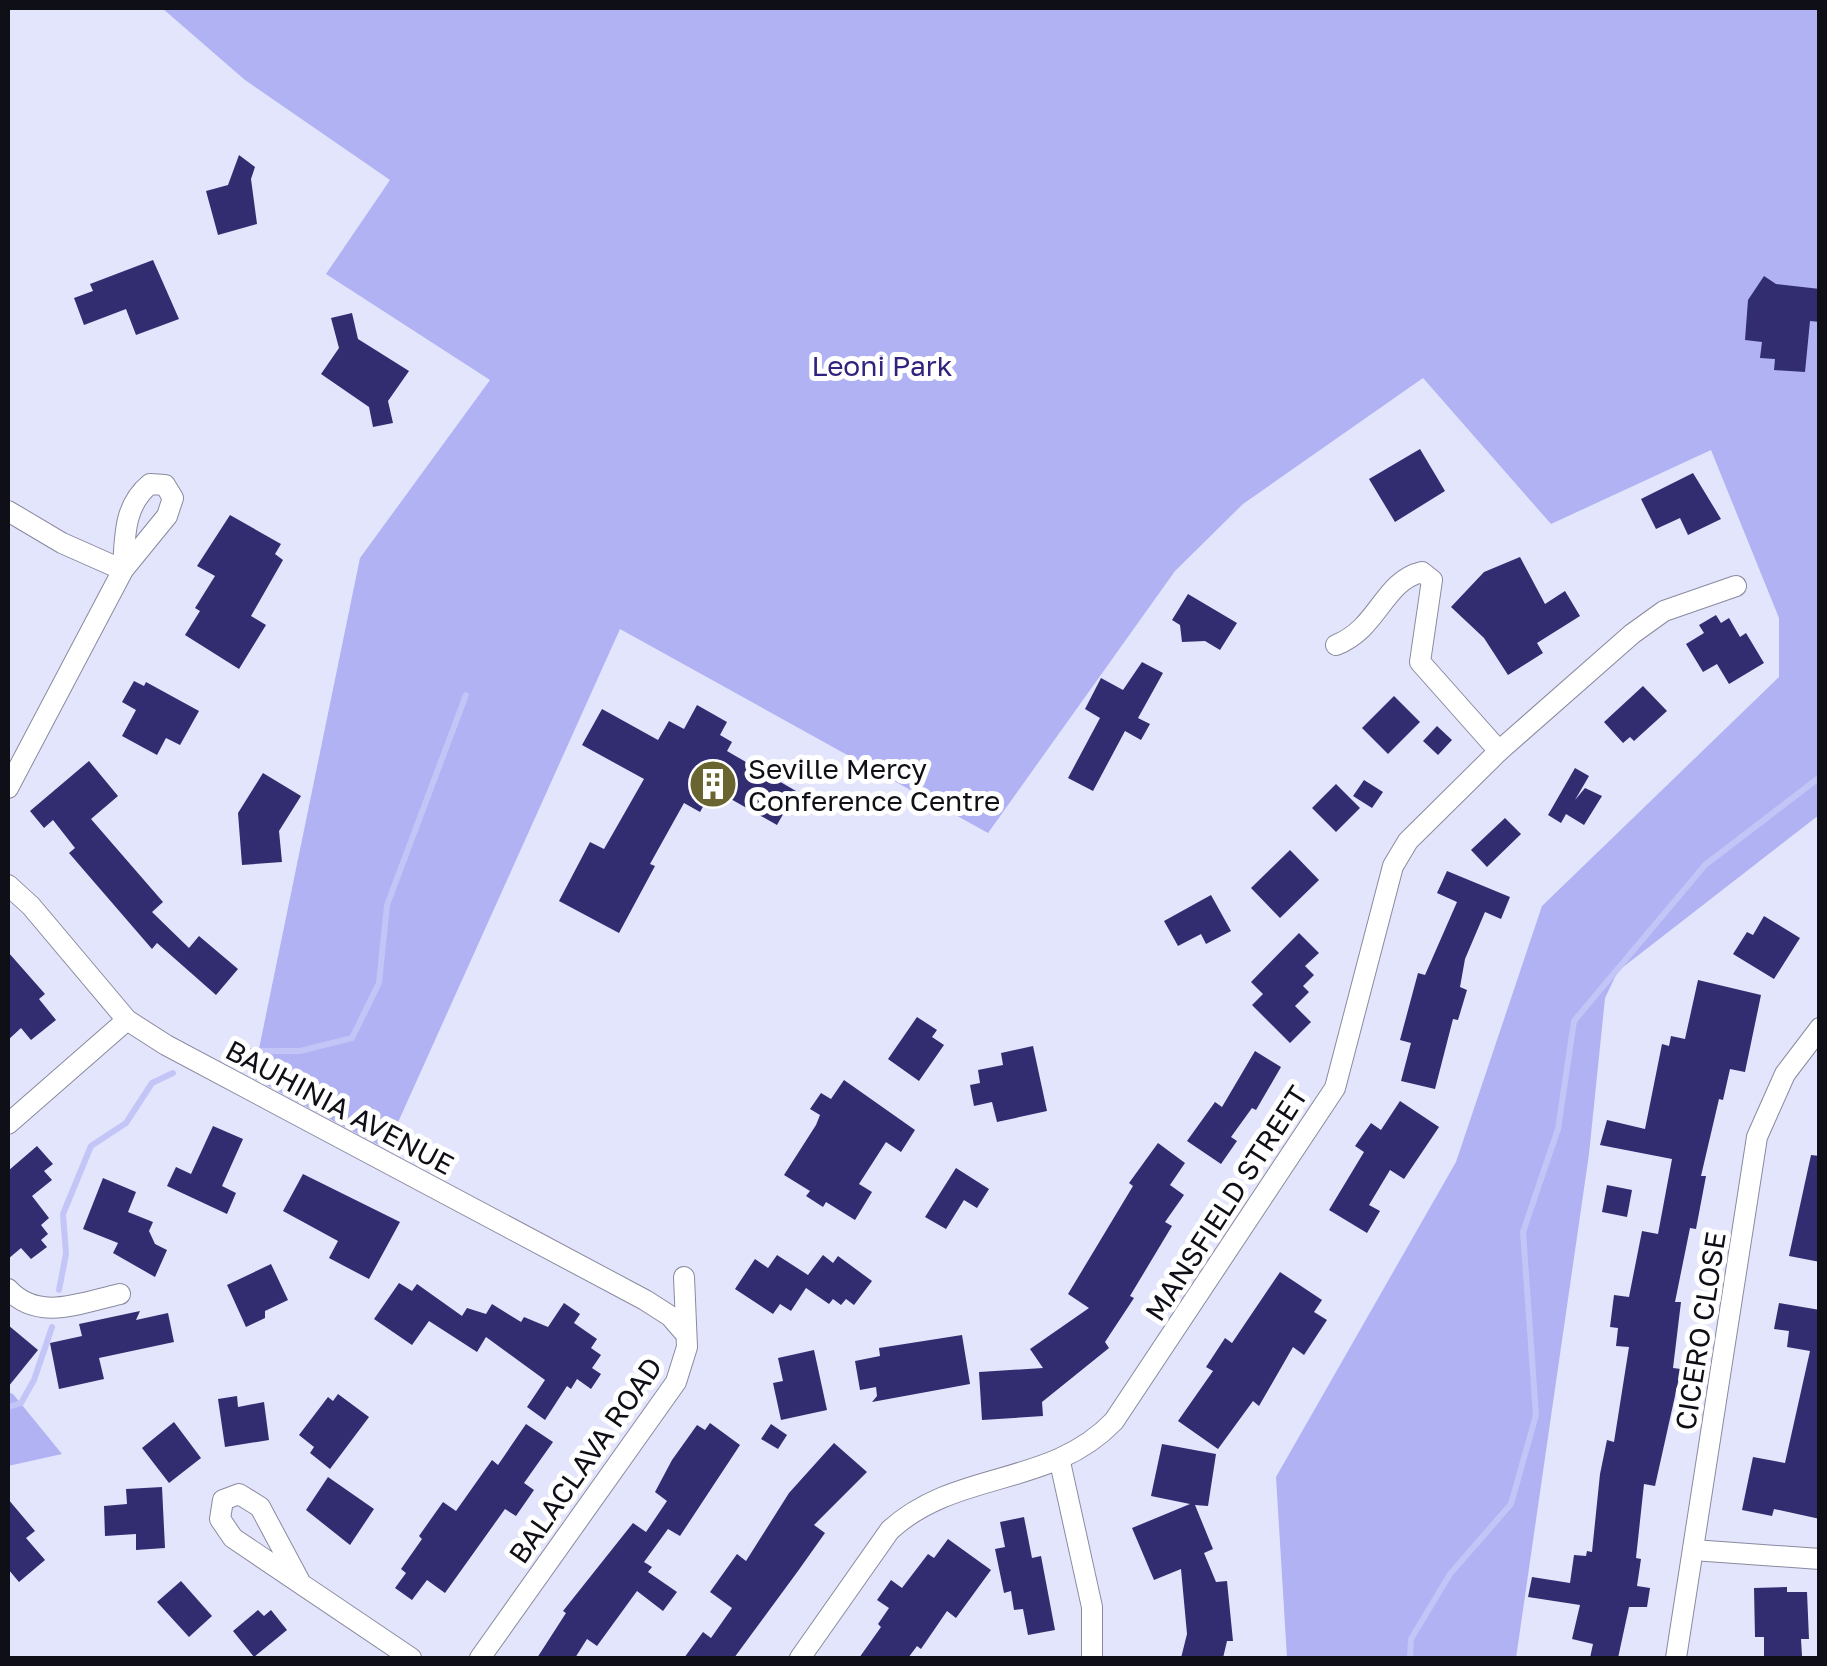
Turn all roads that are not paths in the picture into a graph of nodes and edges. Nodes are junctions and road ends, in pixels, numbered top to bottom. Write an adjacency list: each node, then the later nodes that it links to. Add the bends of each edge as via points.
1 (8, 510): 5 (street, via 124,570)
2 (1736, 586): 4 (street, MANSFIELD STREET, via 1664,611)
3 (1336, 645): 4 (street, via 1378,615 1391,590 1422,572 1432,580 1420,662)
4 (1499, 752): 14 (street, MANSFIELD STREET, via 1408,841 1393,866 1343,1063 1320,1114 1130,1399 1097,1438)
5 (8, 788)
6 (8, 885): 7 (street, BAUHINIA AVENUE)
7 (127, 1020): 9 (street); 13 (street, BAUHINIA AVENUE, via 645,1300)
8 (1820, 1028): 15 (street, CICERO CLOSE, via 1785,1074 1758,1138)
9 (8, 1124)
10 (684, 1277): 13 (street, BALACLAVA ROAD)
11 (8, 1288): 12 (street, via 22,1304 49,1310)
12 (120, 1294)
13 (683, 1331): 19 (street, BALACLAVA ROAD, via 687,1347 676,1382)
14 (1060, 1462): 20 (street, MANSFIELD STREET, via 946,1494 905,1516); 21 (street, via 1092,1607)
15 (1694, 1550): 16 (street); 22 (street, CICERO CLOSE)
16 (1820, 1559)
17 (299, 1580): 18 (street)
18 (411, 1658)
19 (480, 1658)
20 (800, 1658)
21 (1092, 1658)
22 (1676, 1658)

